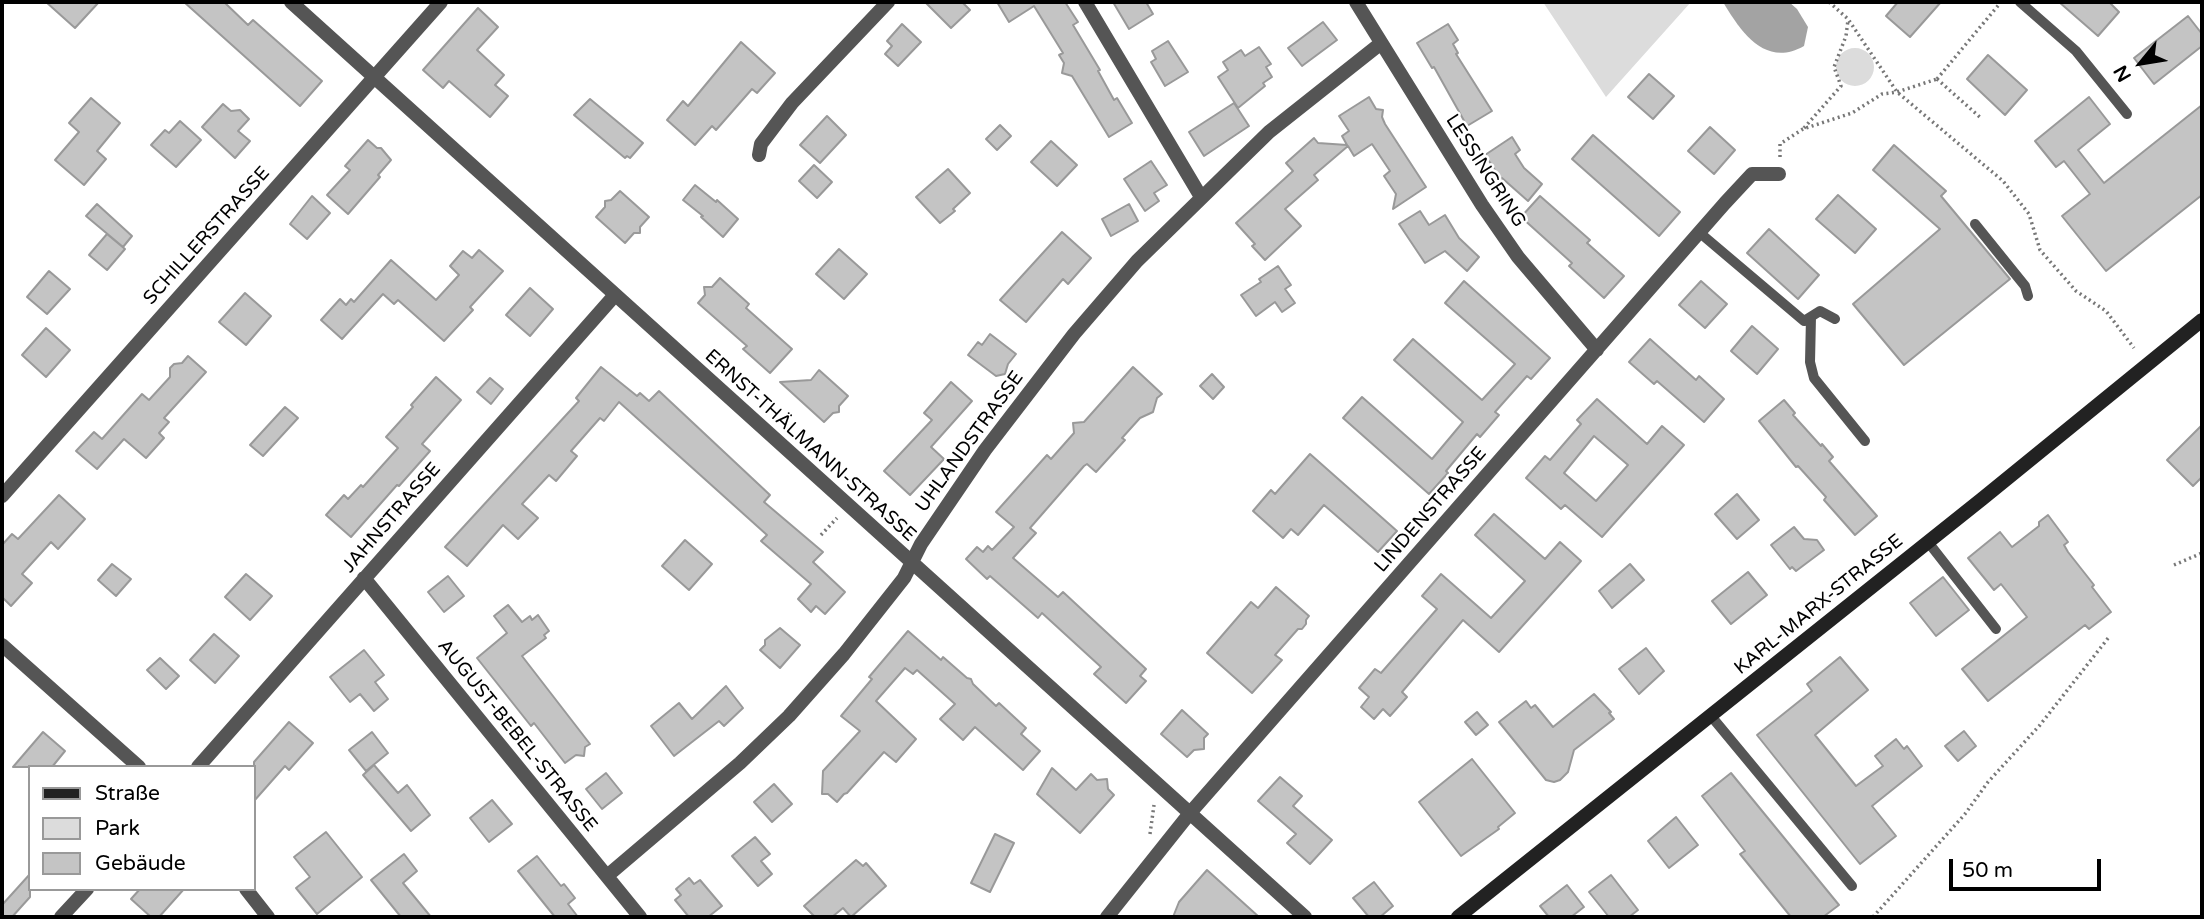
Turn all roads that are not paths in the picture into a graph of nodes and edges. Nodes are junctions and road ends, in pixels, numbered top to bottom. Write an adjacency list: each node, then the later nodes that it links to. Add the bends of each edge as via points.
1 (291, 2): 8 (street, ERNST-THÄLMANN-STRASSE)
2 (441, 2): 8 (street, SCHILLERSTRASSE)
3 (888, 2): 10 (street, via 792,103 761,144)
4 (1085, 2): 12 (street)
5 (1356, 2): 7 (street, LESSINGRING)
6 (2020, 2): 9 (lane, via 2076,51)
7 (1380, 44): 12 (street, UHLANDSTRASSE, via 1269,132); 20 (street, LESSINGRING, via 1511,246)
8 (375, 76): 15 (street, ERNST-THÄLMANN-STRASSE); 22 (street, SCHILLERSTRASSE)
9 (2127, 114)
10 (759, 155)
11 (1779, 174): 14 (street, LINDENSTRASSE, via 1752,174)
12 (1201, 197): 24 (street, UHLANDSTRASSE, via 1074,334 985,450)
13 (1975, 224): 16 (lane, via 2025,286)
14 (1700, 233): 17 (lane, via 1804,321); 20 (street, LINDENSTRASSE)
15 (615, 295): 24 (street, ERNST-THÄLMANN-STRASSE); 25 (street, JAHNSTRASSE)
16 (2028, 296)
17 (1811, 317): 18 (lane, via 1820,312); 21 (lane, via 1814,378)
18 (1835, 318)
19 (2202, 320): 23 (main road, KARL-MARX-STRASSE)
20 (1597, 350): 31 (street, LINDENSTRASSE)
21 (1865, 441)
22 (2, 496)
23 (1928, 542): 26 (lane); 28 (main road, KARL-MARX-STRASSE)
24 (911, 564): 31 (street, ERNST-THÄLMANN-STRASSE); 32 (street, UHLANDSTRASSE, via 849,647 789,716)
25 (365, 578): 30 (street, JAHNSTRASSE); 32 (street, AUGUST-BEBEL-STRASSE)
26 (1996, 629)
27 (2, 645): 29 (street)
28 (1711, 716): 33 (lane); 41 (main road, KARL-MARX-STRASSE)
29 (137, 765)
30 (200, 765)
31 (1190, 813): 36 (street, LINDENSTRASSE); 40 (street, ERNST-THÄLMANN-STRASSE)
32 (607, 876): 39 (street, AUGUST-BEBEL-STRASSE)
33 (1852, 886)
34 (85, 891): 37 (street)
35 (248, 891): 38 (street)
36 (1114, 912)
37 (61, 917)
38 (268, 917)
39 (640, 917)
40 (1305, 917)
41 (1458, 917)

